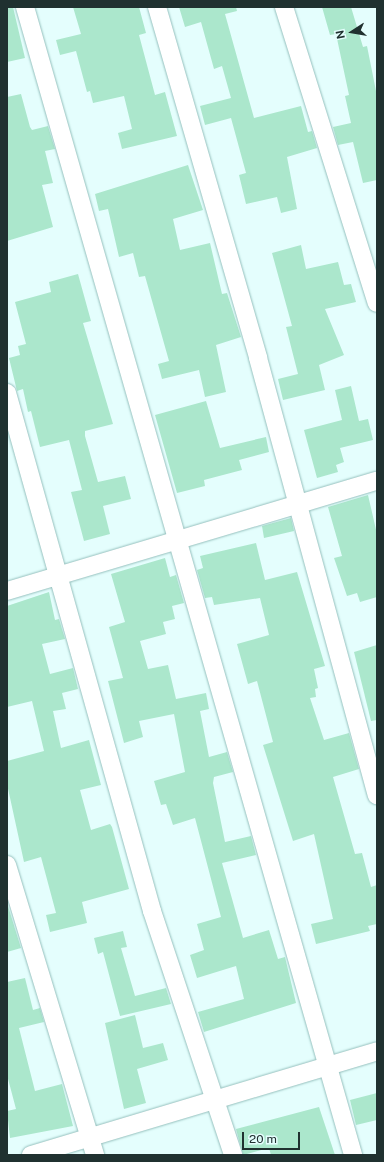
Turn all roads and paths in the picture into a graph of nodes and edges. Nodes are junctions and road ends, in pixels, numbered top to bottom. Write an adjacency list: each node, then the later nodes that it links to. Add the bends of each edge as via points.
1 (25, 7): 8 (street, via 88,218)
2 (157, 7): 7 (street)
3 (284, 7): 4 (street)
4 (377, 303)
5 (7, 393): 9 (street)
6 (377, 481): 7 (street)
7 (298, 504): 8 (street); 11 (street)
8 (176, 540): 9 (street); 14 (street)
9 (61, 577): 10 (street); 15 (street, via 152,911)
10 (7, 590)
11 (377, 795)
12 (7, 865): 16 (street)
13 (377, 1051): 14 (street)
14 (327, 1064): 15 (street); 20 (street)
15 (215, 1099): 16 (street); 19 (street)
16 (90, 1138): 17 (street); 18 (street)
17 (31, 1155)
18 (95, 1155)
19 (233, 1155)
20 (353, 1155)

